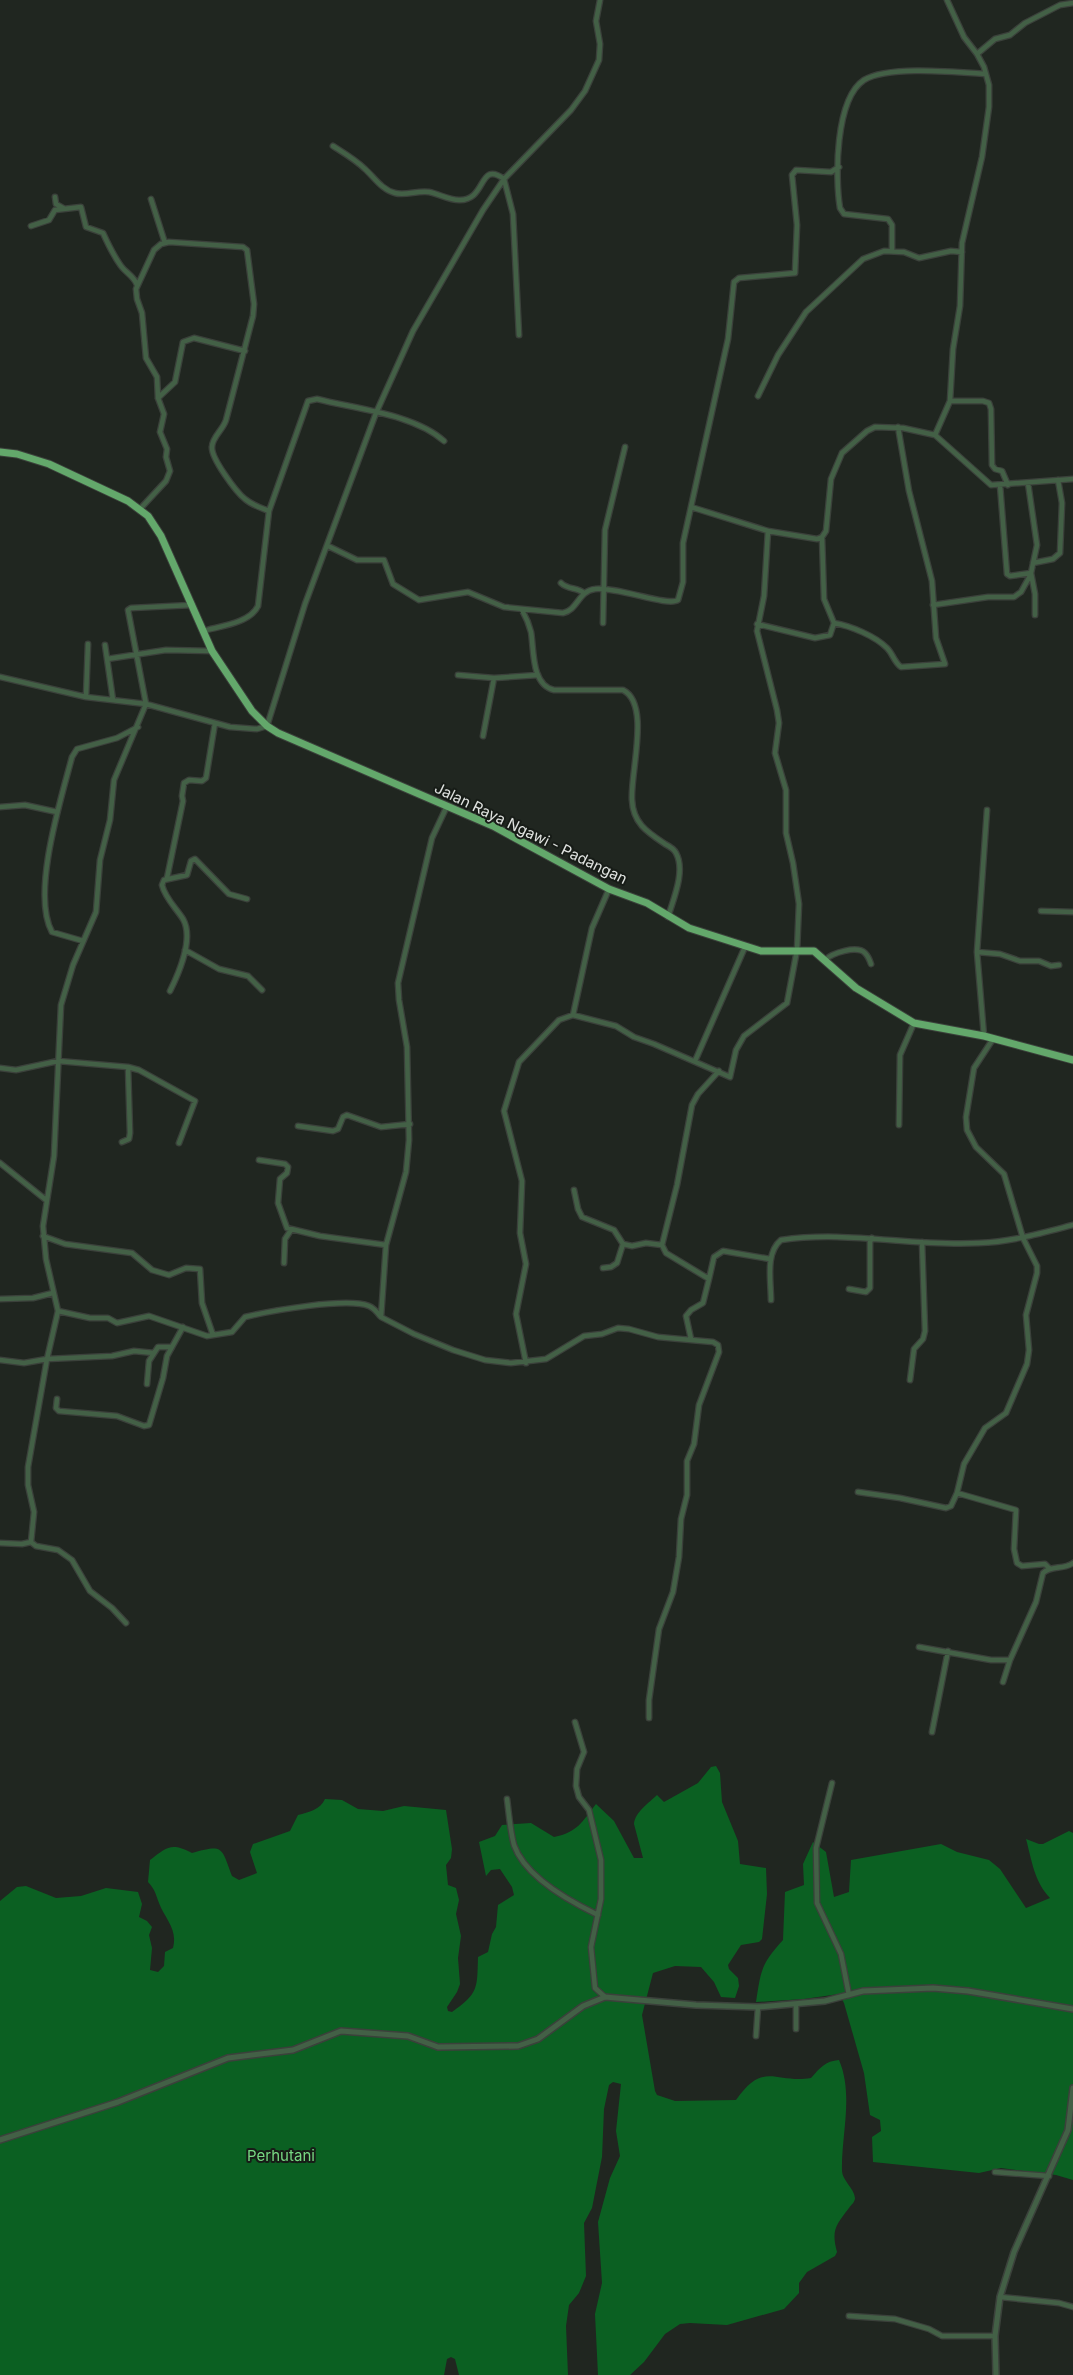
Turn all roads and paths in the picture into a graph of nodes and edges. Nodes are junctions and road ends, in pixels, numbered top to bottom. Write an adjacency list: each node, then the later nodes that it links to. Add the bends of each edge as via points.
1 (600, 0): 8 (street, via 596,21 600,52 595,72 571,110)
2 (947, 0): 4 (street, via 964,37)
3 (1073, 3): 4 (street, via 1060,5 1010,35 995,39)
4 (977, 54): 5 (street)
5 (986, 74): 7 (street, via 901,71 863,80 846,109 840,133); 15 (street, via 990,94 988,122)
6 (334, 146): 8 (street, via 397,194 424,191 456,200 467,199 476,194 487,176 497,175)
7 (839, 167): 14 (street, via 841,211 888,219 892,226); 33 (street, via 831,172 796,170 792,175 795,273 739,278 734,282 728,340)
8 (504, 179): 17 (street, via 513,214); 22 (street, via 421,315)
9 (55, 197): 11 (street, via 56,204)
10 (151, 199): 13 (street)
11 (64, 208): 12 (street, via 53,210 49,220); 16 (street, via 81,207 86,226 103,233 109,248)
12 (31, 226)
13 (164, 243): 16 (street, via 154,250); 18 (street, via 245,248 254,310)
14 (892, 251): 15 (street, via 919,258 951,251); 19 (street, via 874,253 863,259 806,312 778,355)
15 (962, 252): 21 (street)
16 (137, 285): 20 (street, via 145,352 157,377)
17 (519, 335)
18 (244, 351): 20 (street, via 194,338 185,340 174,382); 35 (street, via 226,420 213,442 212,452 241,495)
19 (758, 396)
20 (158, 398): 34 (street, via 164,414 160,432 167,449 170,471 166,481)
21 (950, 401): 24 (street); 32 (street, via 989,403 992,409 992,465 1002,471)
22 (376, 413): 25 (street, via 421,425); 35 (street, via 317,399 308,401); 38 (street)
23 (898, 427): 24 (street); 37 (street, via 871,428 842,453 832,479 826,531); 45 (street, via 909,491 932,581)
24 (935, 435): 31 (street, via 986,482)
25 (444, 441)
26 (625, 448): 42 (street, via 606,520)
27 (0, 452): 34 (highway, Jalan Raya Ngawi - Padangan, via 49,464)
28 (1073, 479): 29 (street)
29 (1058, 480): 30 (street); 39 (street, via 1062,502 1060,553 1053,559)
30 (1028, 483): 32 (street); 39 (street, via 1037,546)
31 (1000, 485): 32 (street); 40 (street, via 1007,574)
32 (1008, 485)
33 (691, 507): 36 (street); 42 (street, via 683,543 683,582 678,600 666,602)
34 (140, 509): 44 (highway, Jalan Raya Ngawi - Padangan, via 161,536)
35 (269, 511): 51 (street, via 260,601 256,610 247,618)
36 (768, 530): 37 (street, via 806,538); 50 (street, via 764,596)
37 (822, 537): 49 (street, via 824,599)
38 (328, 546): 46 (street, via 357,560 384,560 393,584 420,600 468,592 504,607); 65 (street, via 305,604)
39 (1033, 563): 40 (street)
40 (1031, 573): 45 (street, via 1021,592 1014,597 988,597); 47 (street)
41 (561, 582): 43 (street, via 565,587)
42 (604, 588): 43 (street); 48 (street)
43 (584, 593): 46 (street, via 567,612)
44 (192, 605): 51 (highway, Jalan Raya Ngawi - Padangan); 55 (street, via 129,609)
45 (933, 605): 49 (street, via 936,638 946,662 943,666 901,667 880,643 851,627)
46 (522, 610): 58 (street, via 531,632 533,661)
47 (1034, 615)
48 (603, 623)
49 (834, 623): 50 (street, via 830,636 819,639)
50 (757, 624): 81 (street, via 778,717 775,754 786,790 786,833 799,900)
51 (204, 631): 54 (highway, Jalan Raya Ngawi - Padangan)
52 (88, 644): 61 (street)
53 (105, 645): 56 (street)
54 (212, 652): 55 (street); 65 (highway, Jalan Raya Ngawi - Padangan)
55 (137, 653): 56 (street); 63 (street)
56 (107, 659): 62 (street)
57 (458, 675): 60 (street)
58 (538, 675): 60 (street); 77 (street, via 550,690 623,690 630,695 638,718 632,791 635,818 676,852 679,864)
59 (0, 677): 61 (street)
60 (494, 678): 67 (street)
61 (86, 697): 62 (street)
62 (113, 700): 63 (street)
63 (146, 704): 64 (street); 66 (street)
64 (215, 723): 65 (street, via 238,729); 72 (street, via 206,778 184,783)
65 (266, 726): 68 (highway, Jalan Raya Ngawi - Padangan)
66 (138, 727): 71 (street, via 117,738 77,750 72,757); 78 (street, via 114,780 110,820 100,860 96,912)
67 (483, 736)
68 (447, 806): 73 (highway, Jalan Raya Ngawi - Padangan, via 517,838); 98 (street, via 432,838 398,983 406,1042)
69 (0, 807): 71 (street, via 25,805)
70 (987, 810): 82 (street)
71 (57, 812): 78 (street, via 45,910 52,932)
72 (167, 878): 74 (street, via 187,875 195,859 229,894); 80 (street, via 162,882 163,888 184,922)
73 (609, 889): 77 (highway, Jalan Raya Ngawi - Padangan, via 647,903); 88 (street, via 592,928)
74 (247, 899)
75 (1041, 911): 76 (street)
76 (1073, 912)
77 (668, 917): 79 (highway, Jalan Raya Ngawi - Padangan, via 696,931)
78 (83, 941): 93 (street, via 62,999)
79 (746, 947): 81 (highway, Jalan Raya Ngawi - Padangan, via 774,952); 94 (street)
80 (185, 950): 86 (street, via 219,969 248,976); 87 (street)
81 (796, 950): 83 (highway, Jalan Raya Ngawi - Padangan, via 814,950); 97 (street, via 787,1003 744,1036 736,1050 730,1077)
82 (978, 952): 85 (street); 90 (street)
83 (825, 960): 84 (street, via 838,953 860,950); 89 (highway, Jalan Raya Ngawi - Padangan, via 856,988)
84 (872, 964)
85 (1059, 965)
86 (262, 990)
87 (170, 991)
88 (573, 1015): 94 (street, via 610,1024 634,1038); 133 (street, via 559,1020 519,1062 504,1111 522,1181 520,1233 526,1264 516,1314)
89 (914, 1023): 90 (highway, Jalan Raya Ngawi - Padangan); 99 (street, via 900,1055)
90 (984, 1036): 91 (highway, Jalan Raya Ngawi - Padangan)
91 (993, 1039): 92 (highway, Jalan Raya Ngawi - Padangan); 111 (street, via 974,1068 966,1124 976,1147 1004,1174)
92 (1073, 1060)
93 (58, 1061): 95 (street, via 16,1070); 96 (street); 106 (street, via 54,1156)
94 (695, 1061): 97 (street)
95 (0, 1068)
96 (128, 1068): 101 (street, via 130,1133 129,1139); 102 (street, via 139,1070 195,1101)
97 (719, 1072): 115 (street, via 692,1105)
98 (410, 1124): 100 (street, via 381,1127 347,1115 333,1131); 114 (street, via 406,1172)
99 (899, 1125)
100 (298, 1126)
101 (122, 1142)
102 (179, 1143)
103 (259, 1160): 108 (street, via 288,1167 280,1179 278,1203 286,1226)
104 (0, 1163): 106 (street)
105 (574, 1190): 113 (street, via 582,1217 614,1230)
106 (46, 1200): 109 (street)
107 (1073, 1225): 111 (street)
108 (291, 1230): 114 (street); 117 (street, via 285,1239)
109 (43, 1236): 121 (street); 127 (street, via 64,1244 132,1253 152,1270 168,1275 186,1268 200,1269 202,1304)
110 (872, 1238): 112 (street); 116 (street, via 839,1236 781,1240); 120 (street, via 870,1288 866,1292)
111 (1024, 1238): 112 (street, via 981,1243); 138 (street, via 1038,1269 1027,1309 1027,1364 1006,1412 985,1428 964,1464)
112 (922, 1242): 134 (street, via 925,1331 914,1349)
113 (623, 1244): 115 (street); 118 (street, via 618,1263)
114 (386, 1245): 125 (street)
115 (662, 1245): 119 (street, via 666,1253)
116 (770, 1259): 119 (street, via 723,1251 714,1257); 123 (street)
117 (284, 1263)
118 (602, 1268)
119 (709, 1279): 128 (street, via 703,1303 686,1316)
120 (849, 1289)
121 (53, 1294): 122 (street); 124 (street)
122 (0, 1299)
123 (771, 1300)
124 (58, 1311): 126 (street, via 108,1318 118,1323 149,1316); 131 (street)
125 (381, 1317): 127 (street, via 367,1305 322,1306 245,1317 232,1332); 133 (street, via 475,1358)
126 (183, 1327): 127 (street, via 204,1336); 129 (street)
127 (212, 1335)
128 (691, 1339): 133 (street, via 658,1337 618,1328 584,1336 554,1356); 148 (street, via 716,1343 719,1352 699,1405 694,1444 687,1461 687,1495 681,1519 679,1558 673,1592 659,1629)
129 (172, 1347): 130 (street, via 160,1346); 136 (street, via 148,1426 117,1416 59,1411)
130 (154, 1353): 131 (street, via 134,1351 112,1356); 135 (street, via 148,1365)
131 (46, 1359): 132 (street, via 20,1363); 139 (street, via 28,1467 34,1512)
132 (0, 1360)
133 (526, 1363)
134 (910, 1380)
135 (147, 1384)
136 (57, 1399)
137 (858, 1492): 138 (street, via 942,1508 950,1506)
138 (957, 1493): 142 (street, via 1016,1510 1014,1549 1017,1563 1022,1566 1045,1564)
139 (31, 1542): 140 (street); 143 (street, via 58,1550 72,1560 90,1591)
140 (0, 1543)
141 (1073, 1563): 142 (street, via 1064,1568)
142 (1050, 1569): 146 (street, via 1041,1576 1036,1602)
143 (126, 1623)
144 (919, 1647): 145 (street)
145 (948, 1651): 146 (street, via 992,1660); 150 (street)
146 (1010, 1660): 147 (street)
147 (1003, 1682)
148 (649, 1718)
149 (575, 1722): 153 (street, via 584,1752 577,1769 576,1786 579,1797 589,1810 601,1860)
150 (932, 1732)
151 (832, 1783): 154 (street, via 816,1848 817,1903 841,1954)
152 (507, 1799): 153 (street, via 515,1846 525,1862 565,1898)
153 (598, 1915): 155 (street, via 591,1942 593,1977 597,1991)
154 (849, 1995): 156 (street); 158 (street, via 863,1991 933,1988)
155 (605, 1997): 157 (street); 162 (street, via 583,2006 538,2039 518,2046 438,2047 408,2036 341,2031 293,2050 228,2058 118,2102)
156 (796, 2005): 157 (street); 159 (street)
157 (758, 2007): 160 (street)
158 (1073, 2008)
159 (796, 2029)
160 (756, 2036)
161 (1073, 2088): 164 (street, via 1068,2130)
162 (0, 2140)
163 (995, 2172): 164 (street)
164 (1049, 2176): 165 (street, via 1014,2252)
165 (1000, 2297): 166 (street); 168 (street)
166 (1073, 2306)
167 (849, 2316): 168 (street, via 895,2319 942,2336)
168 (994, 2336): 169 (street)
169 (996, 2375)

